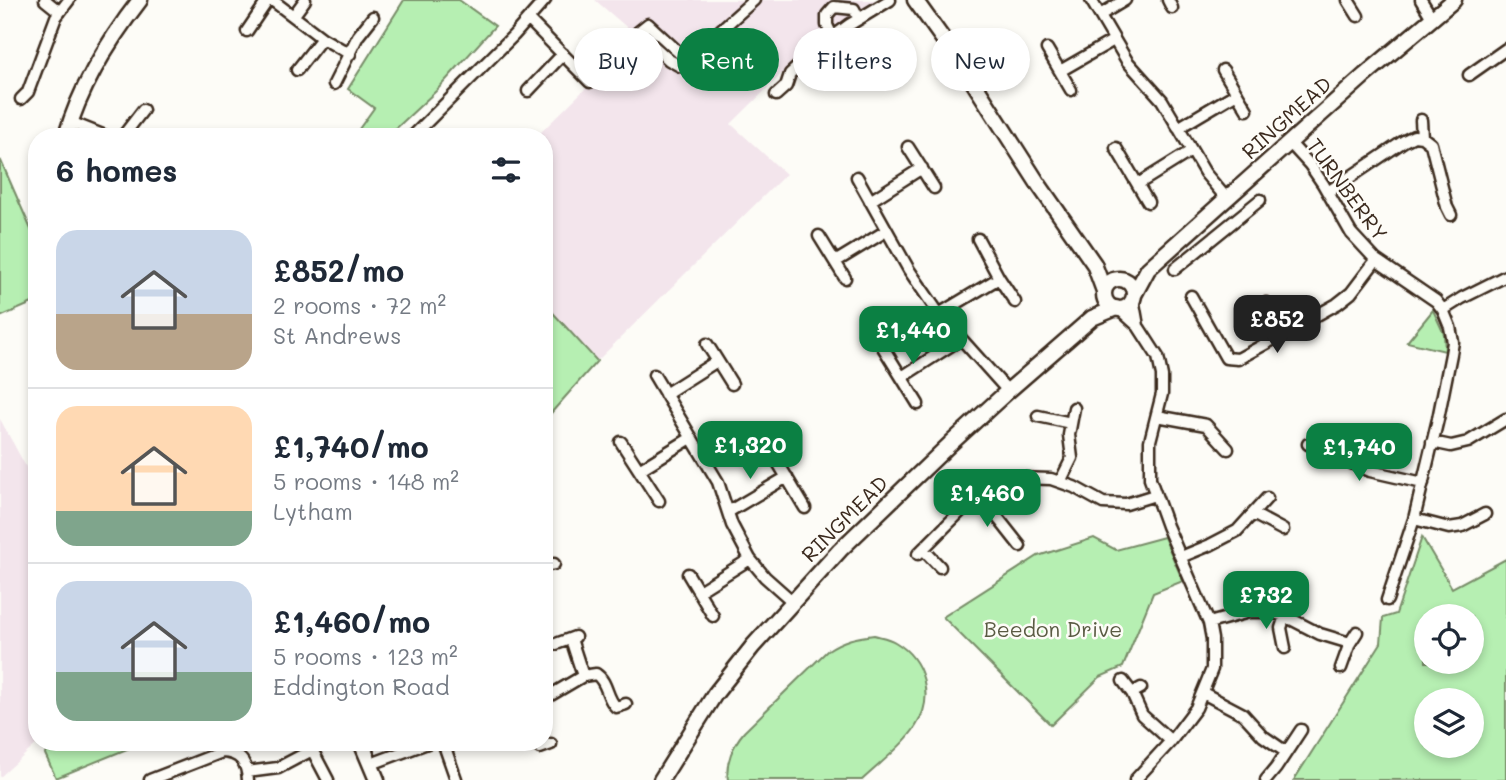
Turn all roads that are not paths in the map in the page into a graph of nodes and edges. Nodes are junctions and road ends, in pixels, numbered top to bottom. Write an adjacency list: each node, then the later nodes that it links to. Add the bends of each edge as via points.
1 (45, 0): 15 (street)
2 (69, 0): 15 (street)
3 (270, 0): 16 (street); 26 (street)
4 (305, 0): 16 (street)
5 (545, 0): 21 (street)
6 (754, 0): 23 (street)
7 (890, 0): 22 (street)
8 (915, 0): 75 (street)
9 (1090, 0): 17 (street)
10 (1125, 0): 17 (street)
11 (1348, 0): 18 (street)
12 (1422, 0): 20 (street)
13 (1454, 0): 20 (street, RINGMEAD)
14 (135, 2): 49 (street, via 89,81)
15 (60, 12): 45 (street, via 28,92)
16 (294, 15): 27 (street)
17 (1100, 15): 28 (street)
18 (1358, 16)
19 (373, 17): 31 (street)
20 (1432, 18): 54 (street, RINGMEAD)
21 (528, 19): 32 (street); 51 (street)
22 (859, 19): 24 (street, via 854,9 834,7 827,16); 25 (street)
23 (723, 28)
24 (828, 28)
25 (847, 28)
26 (247, 32)
27 (322, 38): 31 (street); 35 (street)
28 (1114, 40): 38 (street); 52 (street)
29 (1047, 49): 38 (street)
30 (1506, 49): 39 (street)
31 (350, 54): 40 (street)
32 (564, 54): 34 (street); 42 (street)
33 (687, 60): 33 (street, via 648,24 638,32 668,60 680,66)
34 (574, 65)
35 (296, 70)
36 (1223, 70): 43 (street)
37 (793, 71): 44 (street)
38 (1060, 71): 41 (street)
39 (1469, 75)
40 (334, 85)
41 (1071, 90)
42 (528, 91)
43 (1237, 93): 47 (street); 52 (street)
44 (776, 95)
45 (20, 99)
46 (143, 110): 50 (street)
47 (1247, 110)
48 (1421, 120): 53 (street)
49 (68, 128)
50 (129, 128)
51 (421, 128)
52 (1178, 128): 57 (street)
53 (1422, 137): 62 (street, via 1404,141); 68 (street, via 1432,144)
54 (1289, 142): 62 (street, TURNBERRY); 63 (street, RINGMEAD)
55 (908, 146): 58 (street)
56 (1116, 148): 60 (street)
57 (1191, 151): 60 (street); 63 (street)
58 (922, 168): 61 (street); 65 (street)
59 (857, 177): 65 (street)
60 (1138, 184): 66 (street)
61 (934, 188)
62 (1328, 192): 73 (street, TURNBERRY, via 1351,233)
63 (1227, 199): 67 (street, RINGMEAD)
64 (1260, 200): 69 (street)
65 (870, 201): 70 (street)
66 (1148, 202)
67 (1209, 215): 69 (street); 77 (street, RINGMEAD)
68 (1451, 215)
69 (1221, 231): 76 (street)
70 (886, 232): 74 (street); 89 (street)
71 (819, 236): 74 (street)
72 (978, 239): 80 (street)
73 (1376, 260): 88 (street, TURNBERRY); 92 (street, via 1351,293)
74 (835, 262): 79 (street)
75 (1094, 264): 81 (street); 82 (street)
76 (1175, 269)
77 (1148, 270): 81 (street, RINGMEAD); 84 (street, RINGMEAD)
78 (1506, 276): 88 (street)
79 (845, 278)
80 (999, 278): 85 (street); 89 (street)
81 (1120, 279): 82 (street, via 1110,282); 84 (street, via 1132,286)
82 (1104, 293): 87 (street, via 1108,303); 90 (street, RINGMEAD)
83 (1191, 296): 92 (street, via 1226,358 1238,359)
84 (1133, 297): 87 (street, via 1127,306); 91 (street)
85 (1015, 302)
86 (1266, 303): 92 (street)
87 (1117, 308): 90 (street, RINGMEAD); 91 (street)
88 (1443, 310): 111 (street, via 1453,342)
89 (939, 314): 93 (street)
90 (1092, 318): 100 (street, RINGMEAD)
91 (1138, 326): 105 (street, via 1158,357 1162,394)
92 (1283, 334)
93 (961, 339): 98 (street); 100 (street)
94 (707, 344): 96 (street)
95 (881, 344): 98 (street)
96 (718, 361): 99 (street); 101 (street)
97 (654, 374): 101 (street)
98 (902, 377): 102 (street)
99 (732, 383)
100 (1008, 391): 135 (street, RINGMEAD)
101 (665, 394): 108 (street)
102 (918, 404)
103 (1074, 408): 107 (street)
104 (1038, 416): 107 (street)
105 (1157, 416): 113 (street, via 1206,425); 119 (street, via 1149,458)
106 (1506, 419): 111 (street, via 1468,442 1451,446)
107 (1071, 423): 116 (street, via 1072,458)
108 (691, 438): 114 (street); 123 (street, via 718,482)
109 (765, 441): 115 (street)
110 (621, 442): 114 (street)
111 (1432, 442): 117 (street)
112 (1308, 444): 117 (street, via 1370,471)
113 (1228, 449)
114 (639, 470): 121 (street)
115 (787, 477): 122 (street); 123 (street)
116 (1059, 482): 118 (street, via 1019,478); 119 (street, via 1103,503 1126,504)
117 (1423, 483): 126 (street)
118 (979, 494): 128 (street); 131 (street, via 920,551)
119 (1155, 495): 129 (street)
120 (1267, 498): 124 (street)
121 (659, 502)
122 (805, 508)
123 (728, 512): 130 (street)
124 (1253, 514): 127 (street); 129 (street, via 1237,531)
125 (1485, 514): 126 (street, via 1448,528)
126 (1414, 519): 134 (street, via 1388,597)
127 (1283, 530)
128 (1020, 546)
129 (1181, 557): 138 (street)
130 (750, 559): 133 (street); 135 (street)
131 (940, 567)
132 (688, 574): 133 (street)
133 (699, 592): 136 (street)
134 (1401, 596)
135 (792, 601): 166 (street, RINGMEAD, via 715,694)
136 (713, 616)
137 (1285, 616): 138 (street, via 1249,612); 141 (street); 142 (street, via 1281,628)
138 (1209, 623): 146 (street, via 1212,669)
139 (1357, 632): 141 (street)
140 (556, 643): 144 (street, via 574,638)
141 (1350, 643): 143 (street)
142 (1285, 648)
143 (1341, 668)
144 (583, 676): 147 (street); 148 (street, via 596,674 603,679 612,704)
145 (1123, 681): 150 (street, via 1137,691 1142,715)
146 (1203, 693): 150 (street); 158 (street, via 1243,714)
147 (553, 694)
148 (626, 704)
149 (1301, 730): 158 (street)
150 (1171, 741): 167 (street)
151 (224, 751): 161 (street)
152 (236, 751): 160 (street)
153 (303, 751): 160 (street, via 278,768)
154 (313, 751): 164 (street)
155 (365, 751): 159 (street)
156 (406, 751): 159 (street)
157 (446, 751): 162 (street)
158 (1286, 752): 168 (street)
159 (371, 764): 165 (street)
160 (247, 776)
161 (168, 777): 163 (street)
162 (456, 779)
163 (150, 780)
164 (328, 780)
165 (377, 780)
166 (661, 780)
167 (1135, 780)
168 (1266, 780)

